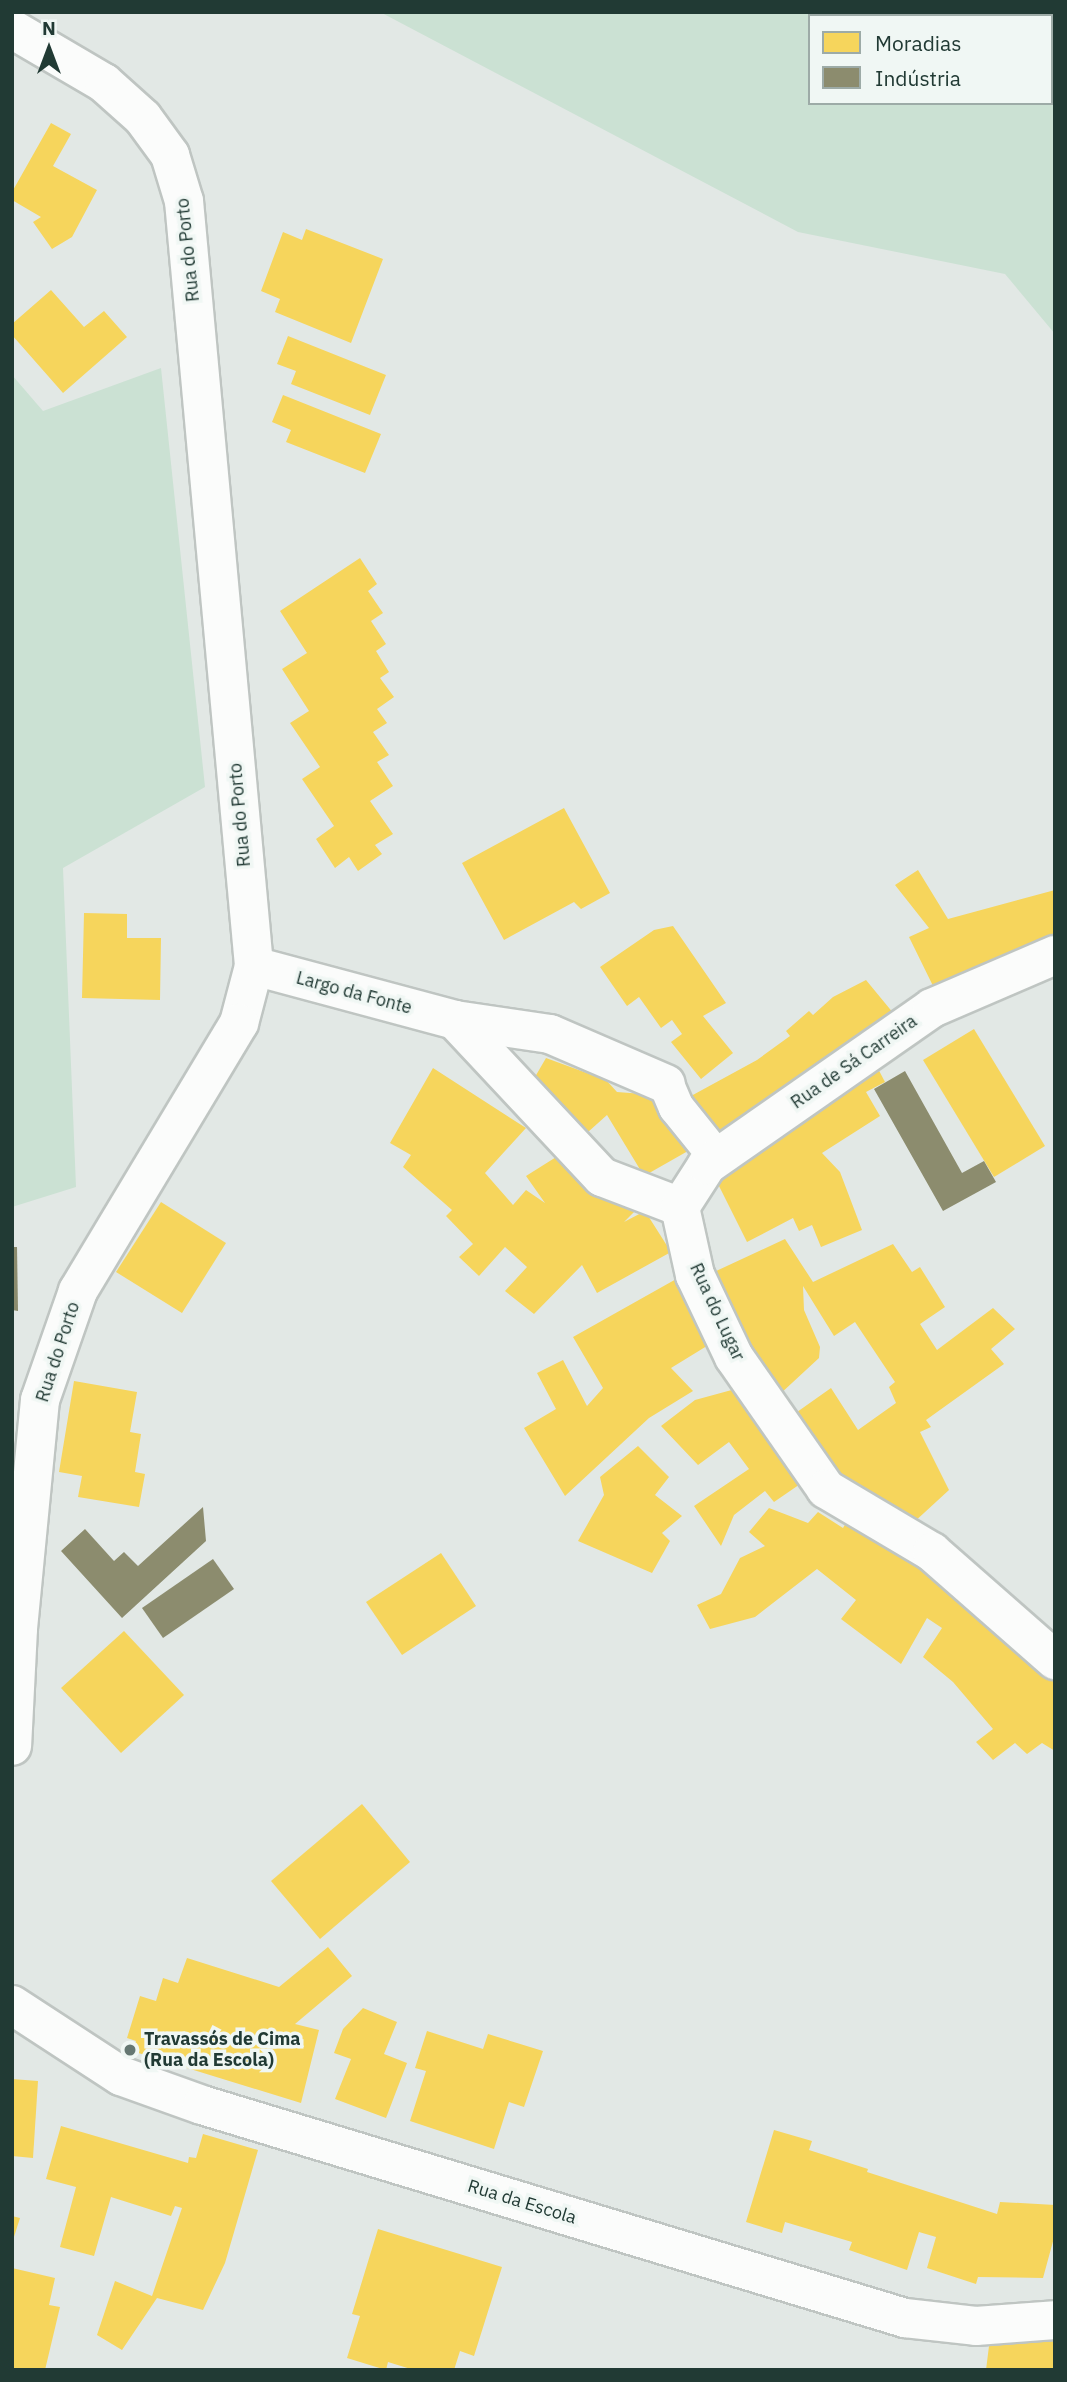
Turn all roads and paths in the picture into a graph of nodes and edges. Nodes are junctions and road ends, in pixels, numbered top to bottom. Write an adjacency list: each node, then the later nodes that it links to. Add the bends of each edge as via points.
1 (12, 29): 3 (street, Rua do Porto, via 104,83 143,118 170,155 184,201)
2 (1055, 955): 6 (street, Rua de Sá Carreira, via 932,1008)
3 (254, 966): 4 (street, Largo da Fonte); 8 (street, Rua do Porto, via 239,1023 78,1291 40,1400)
4 (455, 1020): 5 (street, Largo da Fonte, via 550,1034); 7 (street, via 602,1177)
5 (666, 1084): 6 (street, via 677,1107)
6 (717, 1158): 7 (street, Rua de Sá Carreira)
7 (680, 1207): 9 (street, Rua do Lugar, via 695,1275 734,1357 826,1489 932,1552)
8 (15, 1630): 10 (street, Rua do Porto)
9 (1055, 1660)
10 (12, 1746)
11 (12, 2005): 12 (street, Rua da Escola, via 121,2076 202,2105 905,2318 976,2326)
12 (1055, 2320)

